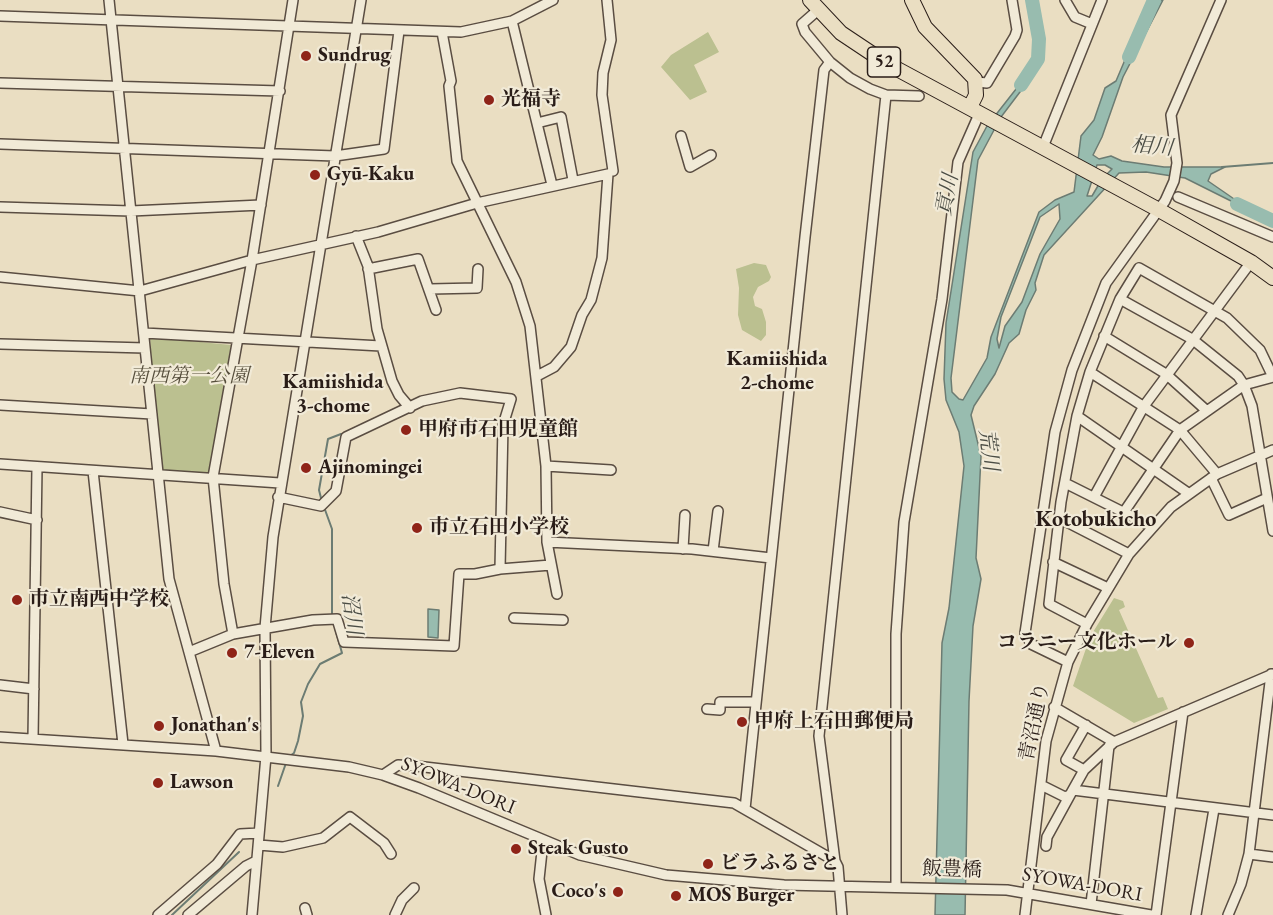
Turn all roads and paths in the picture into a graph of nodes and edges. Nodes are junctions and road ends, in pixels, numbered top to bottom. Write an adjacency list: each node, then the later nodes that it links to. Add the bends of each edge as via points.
1 (109, 0): 14 (street)
2 (293, 0): 17 (street)
3 (361, 0): 18 (street)
4 (553, 0): 15 (street)
5 (607, 0): 37 (street, via 611,40 602,95)
6 (912, 0): 22 (highway, via 925,27)
7 (1012, 0): 22 (street, via 1015,36 987,83)
8 (1065, 0): 16 (street, via 1075,17)
9 (1090, 0): 11 (street)
10 (1221, 0): 44 (street, via 1171,115 1177,163 1174,181)
11 (1101, 3): 16 (street)
12 (814, 5): 21 (street, via 802,24); 28 (highway, 52, via 871,54)
13 (0, 16): 14 (street)
14 (110, 21): 17 (street); 24 (street)
15 (512, 21): 20 (street, via 475,30); 29 (street)
16 (1092, 24): 33 (street)
17 (289, 27): 18 (street); 25 (street)
18 (356, 30): 19 (street); 36 (street)
19 (399, 31): 20 (street); 36 (street, via 384,148)
20 (442, 32): 41 (street, via 457,161)
21 (830, 62): 26 (street, via 850,78); 111 (street, via 824,70)
22 (976, 82): 28 (highway)
23 (0, 83): 24 (street)
24 (117, 87): 25 (street); 32 (street)
25 (279, 91): 34 (street)
26 (886, 95): 27 (street); 156 (street, via 819,736)
27 (919, 96)
28 (978, 111): 33 (highway, 52); 158 (street, via 958,162 942,299 903,522 896,634)
29 (537, 123): 38 (street, via 561,117); 39 (street)
30 (681, 136): 35 (street, via 690,167)
31 (0, 144): 32 (street)
32 (124, 148): 34 (street); 45 (street)
33 (1046, 149): 44 (highway, 52)
34 (270, 152): 36 (street); 42 (street)
35 (711, 155)
36 (335, 156): 48 (street)
37 (611, 172): 38 (street); 70 (street, via 602,258 591,300 571,347 554,367)
38 (573, 180): 39 (street)
39 (552, 185): 41 (street)
40 (1178, 197): 47 (street)
41 (477, 202): 46 (street); 70 (street, via 523,302)
42 (261, 206): 45 (street); 49 (street)
43 (0, 207): 45 (street)
44 (1159, 210): 50 (highway, 52); 123 (street, via 1106,283 1072,370 1055,432 1025,633 1031,644)
45 (131, 212): 56 (street)
46 (356, 236): 48 (street); 51 (street)
47 (1273, 237)
48 (320, 244): 49 (street); 64 (street)
49 (252, 260): 56 (street); 62 (street)
50 (1251, 262): 54 (highway, 52); 58 (street)
51 (368, 269): 55 (street, via 418,259); 66 (street)
52 (478, 269): 55 (street, via 477,288)
53 (0, 277): 56 (street)
54 (1273, 278)
55 (430, 289): 59 (street)
56 (140, 291): 60 (street)
57 (1120, 299): 58 (street, via 1139,268); 61 (street); 63 (street)
58 (1215, 309): 63 (street); 71 (street, via 1260,350)
59 (436, 310)
60 (144, 333): 62 (street); 67 (street)
61 (1104, 336): 68 (street); 69 (street)
62 (239, 337): 64 (street); 91 (street)
63 (1192, 339): 69 (street); 72 (street)
64 (304, 343): 66 (street); 92 (street)
65 (0, 344): 67 (street)
66 (381, 346): 75 (street, via 395,390)
67 (145, 348): 77 (street)
68 (1090, 372): 74 (street); 78 (street)
69 (1166, 374): 74 (street); 76 (street)
70 (537, 376): 84 (street)
71 (1273, 377): 72 (street)
72 (1244, 385): 76 (street); 82 (street, via 1252,406)
73 (0, 405): 77 (street)
74 (1144, 406): 79 (street); 80 (street)
75 (410, 408): 95 (street, via 346,437 336,491 321,506); 114 (street, via 422,401 460,393 511,399 503,425)
76 (1207, 411): 79 (street)
77 (152, 414): 89 (street)
78 (1077, 416): 80 (street); 93 (street)
79 (1180, 430): 86 (street); 90 (street)
80 (1121, 447): 86 (street); 96 (street)
81 (1273, 450): 82 (street, 青沼通り)
82 (1259, 455): 90 (street, 青沼通り); 97 (street)
83 (0, 464): 85 (street)
84 (546, 466): 87 (street); 107 (street)
85 (37, 467): 88 (street); 103 (street)
86 (1153, 468): 94 (street); 100 (street)
87 (611, 470)
88 (93, 471): 89 (street); 134 (street)
89 (157, 473): 91 (street); 122 (street, via 169,579)
90 (1214, 476): 94 (street, 青沼通り); 97 (street, via 1229,515)
91 (213, 477): 92 (street); 121 (street)
92 (280, 483): 95 (street)
93 (1065, 483): 96 (street); 102 (street)
94 (1188, 493): 105 (street, 青沼通り)
95 (278, 497): 120 (street)
96 (1094, 497): 100 (street)
97 (1267, 498): 104 (street)
98 (718, 511): 109 (street)
99 (0, 512): 103 (street)
100 (1124, 512): 105 (street)
101 (685, 515): 108 (street)
102 (1059, 518): 110 (street); 112 (street)
103 (37, 520): 126 (street)
104 (1272, 521): 106 (street)
105 (1151, 526): 110 (street, 青沼通り)
106 (1273, 531)
107 (547, 542): 108 (street); 113 (street)
108 (682, 549): 109 (street)
109 (713, 551): 111 (street)
110 (1129, 554): 115 (street, 青沼通り)
111 (771, 558): 127 (street)
112 (1053, 562): 115 (street); 119 (street, via 1049,604)
113 (551, 566): 114 (street); 116 (street)
114 (500, 569): 120 (street, via 459,574 454,646 344,642 337,619)
115 (1108, 588): 119 (street, 青沼通り)
116 (557, 594)
117 (514, 618): 118 (street)
118 (563, 620)
119 (1087, 624): 123 (street, 青沼通り)
120 (266, 628): 121 (street); 137 (street)
121 (233, 634): 122 (street)
122 (189, 652): 136 (street)
123 (1068, 662): 128 (street, 青沼通り)
124 (1272, 674): 130 (street); 146 (street)
125 (0, 685): 126 (street)
126 (34, 689): 133 (street)
127 (756, 702): 129 (street, via 720,702 720,710); 144 (street)
128 (1054, 707): 131 (street); 140 (street, 青沼通り)
129 (707, 709)
130 (1183, 712): 135 (street); 143 (street)
131 (1086, 725): 135 (street); 138 (street, via 1066,760)
132 (0, 737): 133 (street, SYOWA-DORI)
133 (33, 739): 134 (street, SYOWA-DORI)
134 (123, 744): 136 (street, SYOWA-DORI)
135 (1112, 744): 138 (street); 142 (street)
136 (216, 751): 137 (street, SYOWA-DORI)
137 (266, 756): 139 (street, SYOWA-DORI); 148 (street)
138 (1084, 770): 141 (street)
139 (383, 775): 144 (street, via 398,765 416,766 715,800); 149 (street, SYOWA-DORI)
140 (1041, 785): 141 (street, via 1065,797); 161 (street, 青沼通り)
141 (1072, 793): 142 (street); 151 (street, via 1047,837)
142 (1105, 794): 143 (street); 162 (street)
143 (1169, 803): 145 (street); 172 (street)
144 (745, 809): 156 (street)
145 (1214, 810): 146 (street); 173 (street)
146 (1255, 813): 147 (street); 153 (street)
147 (1273, 815)
148 (259, 833): 150 (street); 164 (street, via 240,834 217,864)
149 (543, 842): 157 (street, SYOWA-DORI, via 580,855 674,877); 168 (street, via 539,879)
150 (259, 844): 152 (street, via 283,847 323,838 350,817 384,843); 155 (street)
151 (1046, 846)
152 (391, 854)
153 (1249, 854): 154 (street); 174 (street)
154 (1273, 857)
155 (256, 861): 165 (street); 166 (street)
156 (835, 861): 157 (street)
157 (838, 885): 158 (street, SYOWA-DORI); 169 (street)
158 (896, 885): 160 (street, 飯豊橋)
159 (414, 888): 167 (street)
160 (1007, 890): 161 (street, SYOWA-DORI)
161 (1027, 894): 162 (street, SYOWA-DORI); 170 (street, 青沼通り)
162 (1091, 904): 163 (street, SYOWA-DORI)
163 (1133, 913): 171 (street, SYOWA-DORI)
164 (158, 915)
165 (188, 915)
166 (252, 915)
167 (395, 915)
168 (546, 915)
169 (842, 915)
170 (1025, 915)
171 (1151, 915)
172 (1156, 915)
173 (1196, 915)
174 (1228, 915)

